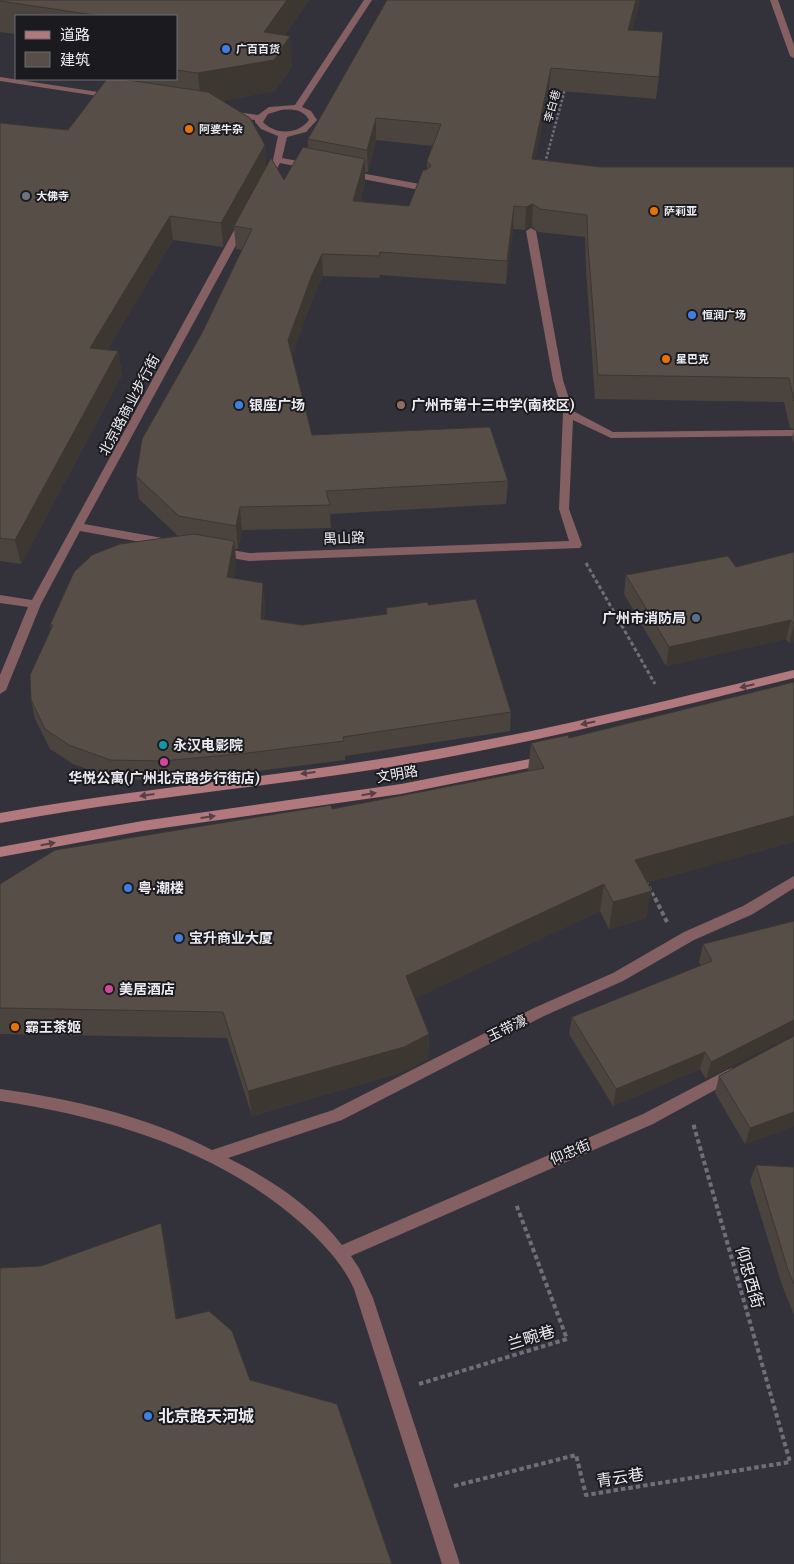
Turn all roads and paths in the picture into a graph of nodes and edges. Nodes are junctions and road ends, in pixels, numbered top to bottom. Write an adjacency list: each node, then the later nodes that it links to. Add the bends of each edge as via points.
1 (368, 0): 7 (street)
2 (774, 0): 3 (street)
3 (794, 56)
4 (0, 79): 6 (street)
5 (566, 86): 13 (path, 李白巷)
6 (125, 98)
7 (297, 108): 9 (street, via 276,108); 10 (street, via 308,112 313,120 311,125 300,132)
8 (221, 112): 9 (street)
9 (260, 118): 10 (street, via 262,127)
10 (283, 134): 11 (street)
11 (277, 160): 12 (street); 15 (street)
12 (323, 169)
13 (542, 171)
14 (341, 172): 16 (street)
15 (262, 186)
16 (425, 188)
17 (248, 213): 21 (street, 北京路商业步行街)
18 (531, 231): 19 (street, via 558,380)
19 (568, 413): 20 (street, via 611,435); 23 (street, via 564,509)
20 (791, 432)
21 (78, 527): 22 (street); 26 (street, 北京路商业步行街)
22 (183, 545)
23 (576, 546): 24 (street, 禺山路, via 250,557); 29 (path)
24 (211, 550)
25 (0, 598): 26 (street)
26 (35, 604): 28 (street, 北京路商业步行街)
27 (794, 674): 29 (main road, 文明路, one-way to 29)
28 (0, 690)
29 (667, 704): 31 (main road, 文明路, one-way to 31, via 438,754 71,805)
30 (556, 758): 32 (main road, 文明路, one-way to 30, via 142,826 401,789)
31 (0, 818)
32 (0, 852)
33 (643, 874): 35 (path)
34 (794, 882): 35 (street, 玉带濠, via 748,910)
35 (678, 943): 39 (street, 玉带濠, via 618,977 539,1012 338,1115)
36 (745, 1067): 38 (street, 仰忠街)
37 (0, 1095): 39 (street, via 101,1113)
38 (686, 1098): 40 (street, 仰忠街, via 648,1119); 43 (path, 仰忠西街)
39 (212, 1156): 41 (street, via 293,1204)
40 (506, 1180): 41 (street, 仰忠街); 42 (path, 兰畹巷, via 567,1339)
41 (341, 1253): 42 (street, via 355,1276)
42 (396, 1392): 44 (street)
43 (790, 1462): 44 (path, 青云巷, via 586,1495 576,1455)
44 (428, 1493): 45 (street)
45 (450, 1564)

